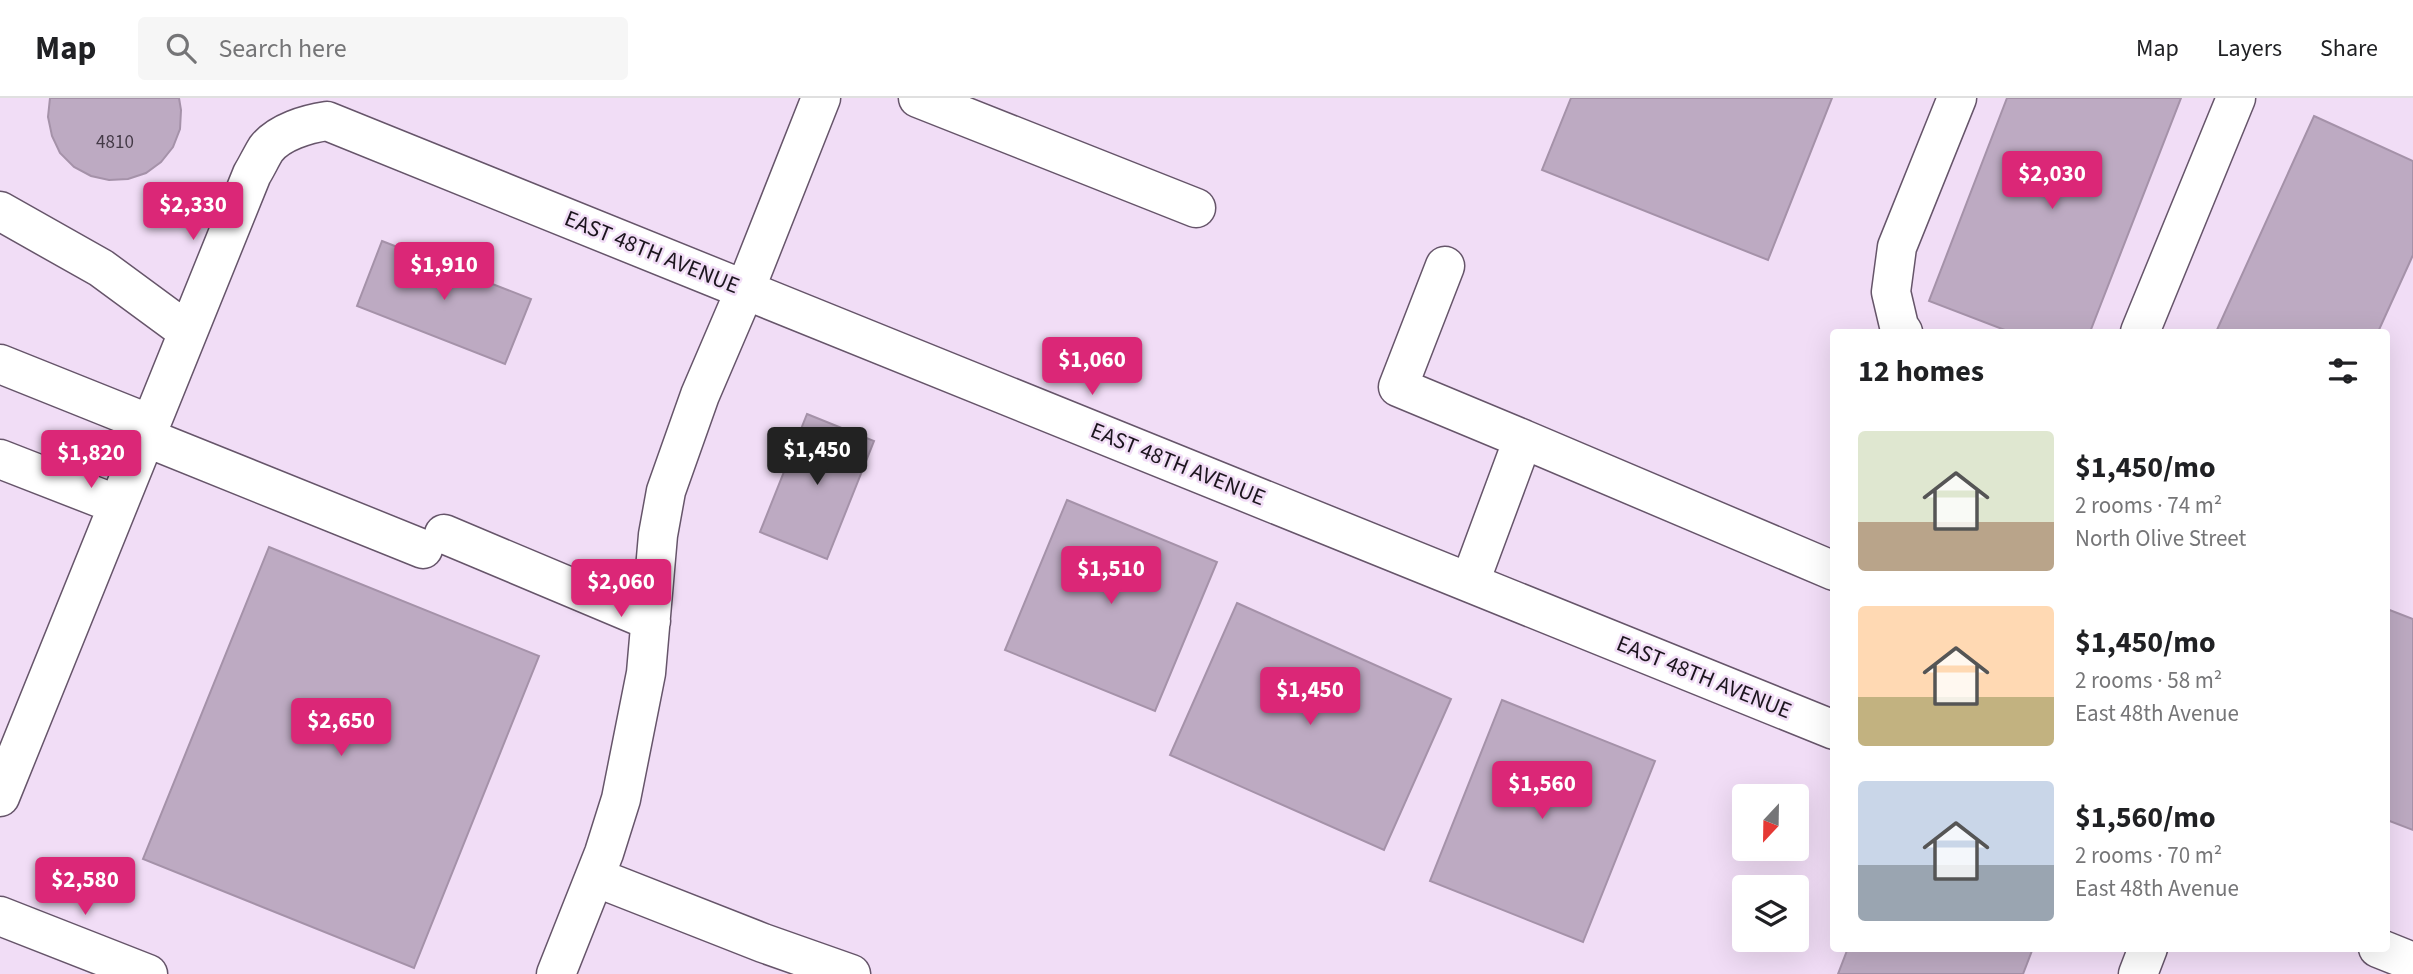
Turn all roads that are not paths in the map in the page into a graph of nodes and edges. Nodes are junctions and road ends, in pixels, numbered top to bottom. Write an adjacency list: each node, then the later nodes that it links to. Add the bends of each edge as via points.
1 (821, 98): 8 (street)
2 (918, 98): 5 (street)
3 (1957, 98): 9 (street, via 1897,247 1891,292)
4 (2236, 98): 10 (street)
5 (1196, 208)
6 (0, 211): 11 (street, via 101,268)
7 (1445, 266): 14 (street, via 1398,387)
8 (745, 290): 11 (street, EAST 48TH AVENUE, via 327,121 311,123 268,147 252,174); 18 (street, EAST 48TH AVENUE); 19 (street, via 666,491)
9 (1901, 329)
10 (2141, 329)
11 (188, 332): 13 (street)
12 (0, 364): 13 (street)
13 (148, 430): 16 (street); 19 (street)
14 (1523, 439): 17 (street); 18 (street)
15 (0, 459): 16 (street)
16 (118, 505): 21 (street)
17 (1830, 569)
18 (1471, 582): 20 (street, EAST 48TH AVENUE)
19 (651, 621): 22 (street, via 646,673 621,799)
20 (1830, 728)
21 (5, 774)
22 (595, 877): 26 (street); 29 (street)
23 (0, 916): 28 (street)
24 (2146, 952): 31 (street)
25 (2388, 952): 27 (street)
26 (756, 958): 30 (street)
27 (2413, 962)
28 (148, 974)
29 (556, 974)
30 (851, 974)
31 (2138, 974)

